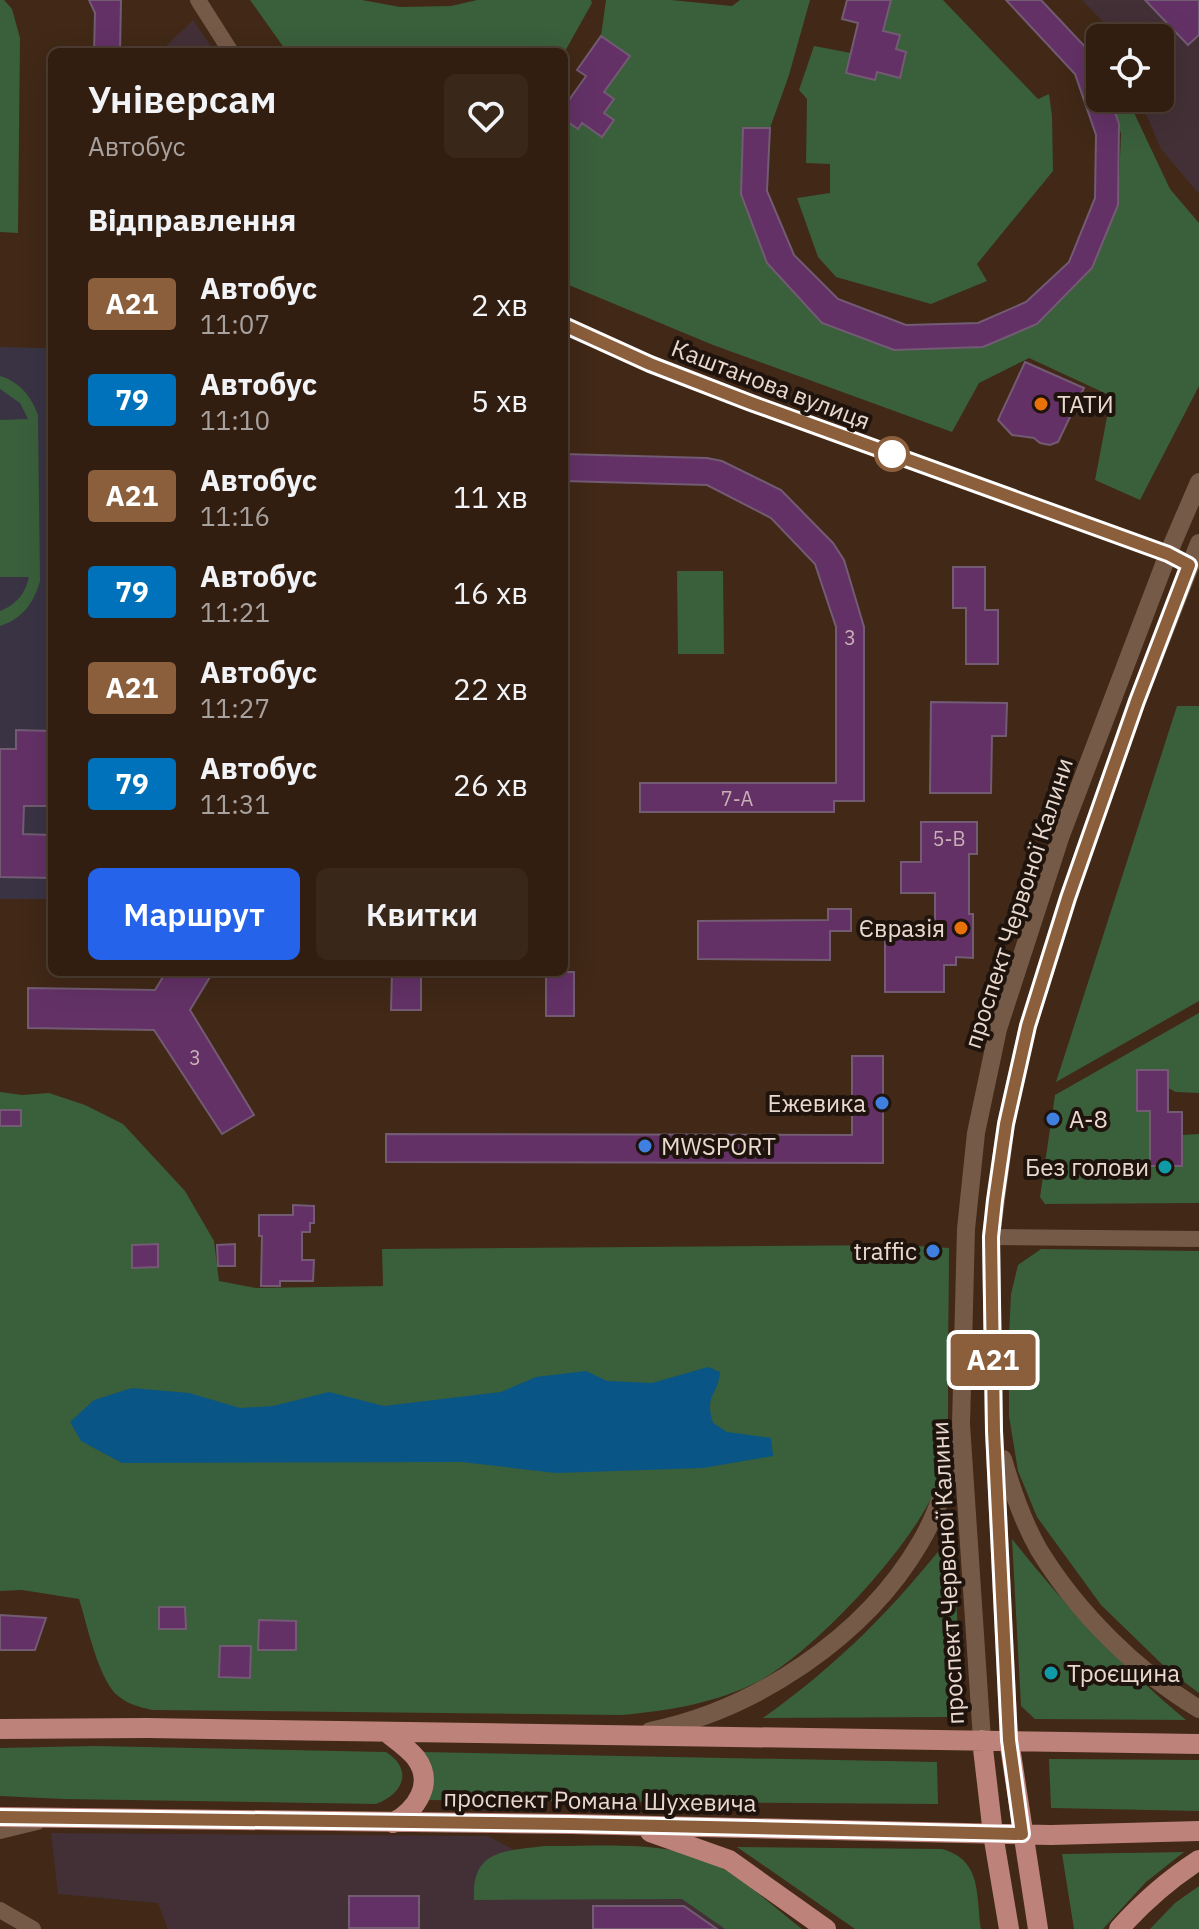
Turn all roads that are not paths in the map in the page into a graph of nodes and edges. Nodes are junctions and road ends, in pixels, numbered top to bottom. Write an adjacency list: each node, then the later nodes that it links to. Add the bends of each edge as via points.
1 (198, 0): 2 (street)
2 (228, 48)
3 (568, 327): 6 (street, Каштанова вулиця, via 751,403)
4 (1199, 482): 6 (main road, проспект Червоної Калини)
5 (1199, 543): 7 (main road, проспект Червоної Калини)
6 (1168, 554): 7 (street, Каштанова вулиця); 10 (main road, проспект Червоної Калини, via 1061,835 998,1029 976,1133 969,1198)
7 (1189, 565): 8 (main road, проспект Червоної Калини, via 1068,898 1028,1026 1006,1124)
8 (991, 1237): 9 (street); 11 (main road, проспект Червоної Калини)
9 (1199, 1239)
10 (961, 1424): 15 (main road, via 949,1479 920,1544 846,1631 753,1695 681,1724); 16 (main road, проспект Червоної Калини)
11 (994, 1431): 12 (main road, via 1025,1521 1051,1567 1118,1645); 17 (main road, проспект Червоної Калини)
12 (1199, 1709)
13 (0, 1729): 14 (main road)
14 (386, 1732): 15 (main road); 21 (main road, via 418,1760 424,1784 415,1806)
15 (623, 1736): 16 (main road)
16 (982, 1740): 17 (main road); 25 (main road)
17 (1009, 1740): 18 (main road); 26 (main road)
18 (1199, 1744)
19 (0, 1817): 20 (main road, проспект Романа Шухевича)
20 (51, 1818): 21 (main road, проспект Романа Шухевича); 23 (street)
21 (393, 1823): 22 (main road, проспект Романа Шухевича)
22 (628, 1825): 25 (main road, проспект Романа Шухевича); 30 (main road, via 729,1860)
23 (0, 1831)
24 (1199, 1831): 26 (main road, проспект Романа Шухевича)
25 (993, 1834): 26 (main road, проспект Романа Шухевича); 31 (main road)
26 (1022, 1834): 32 (main road)
27 (1199, 1860): 33 (main road, via 1171,1877)
28 (0, 1910): 29 (street)
29 (33, 1929)
30 (826, 1929)
31 (1009, 1929)
32 (1038, 1929)
33 (1119, 1929)

